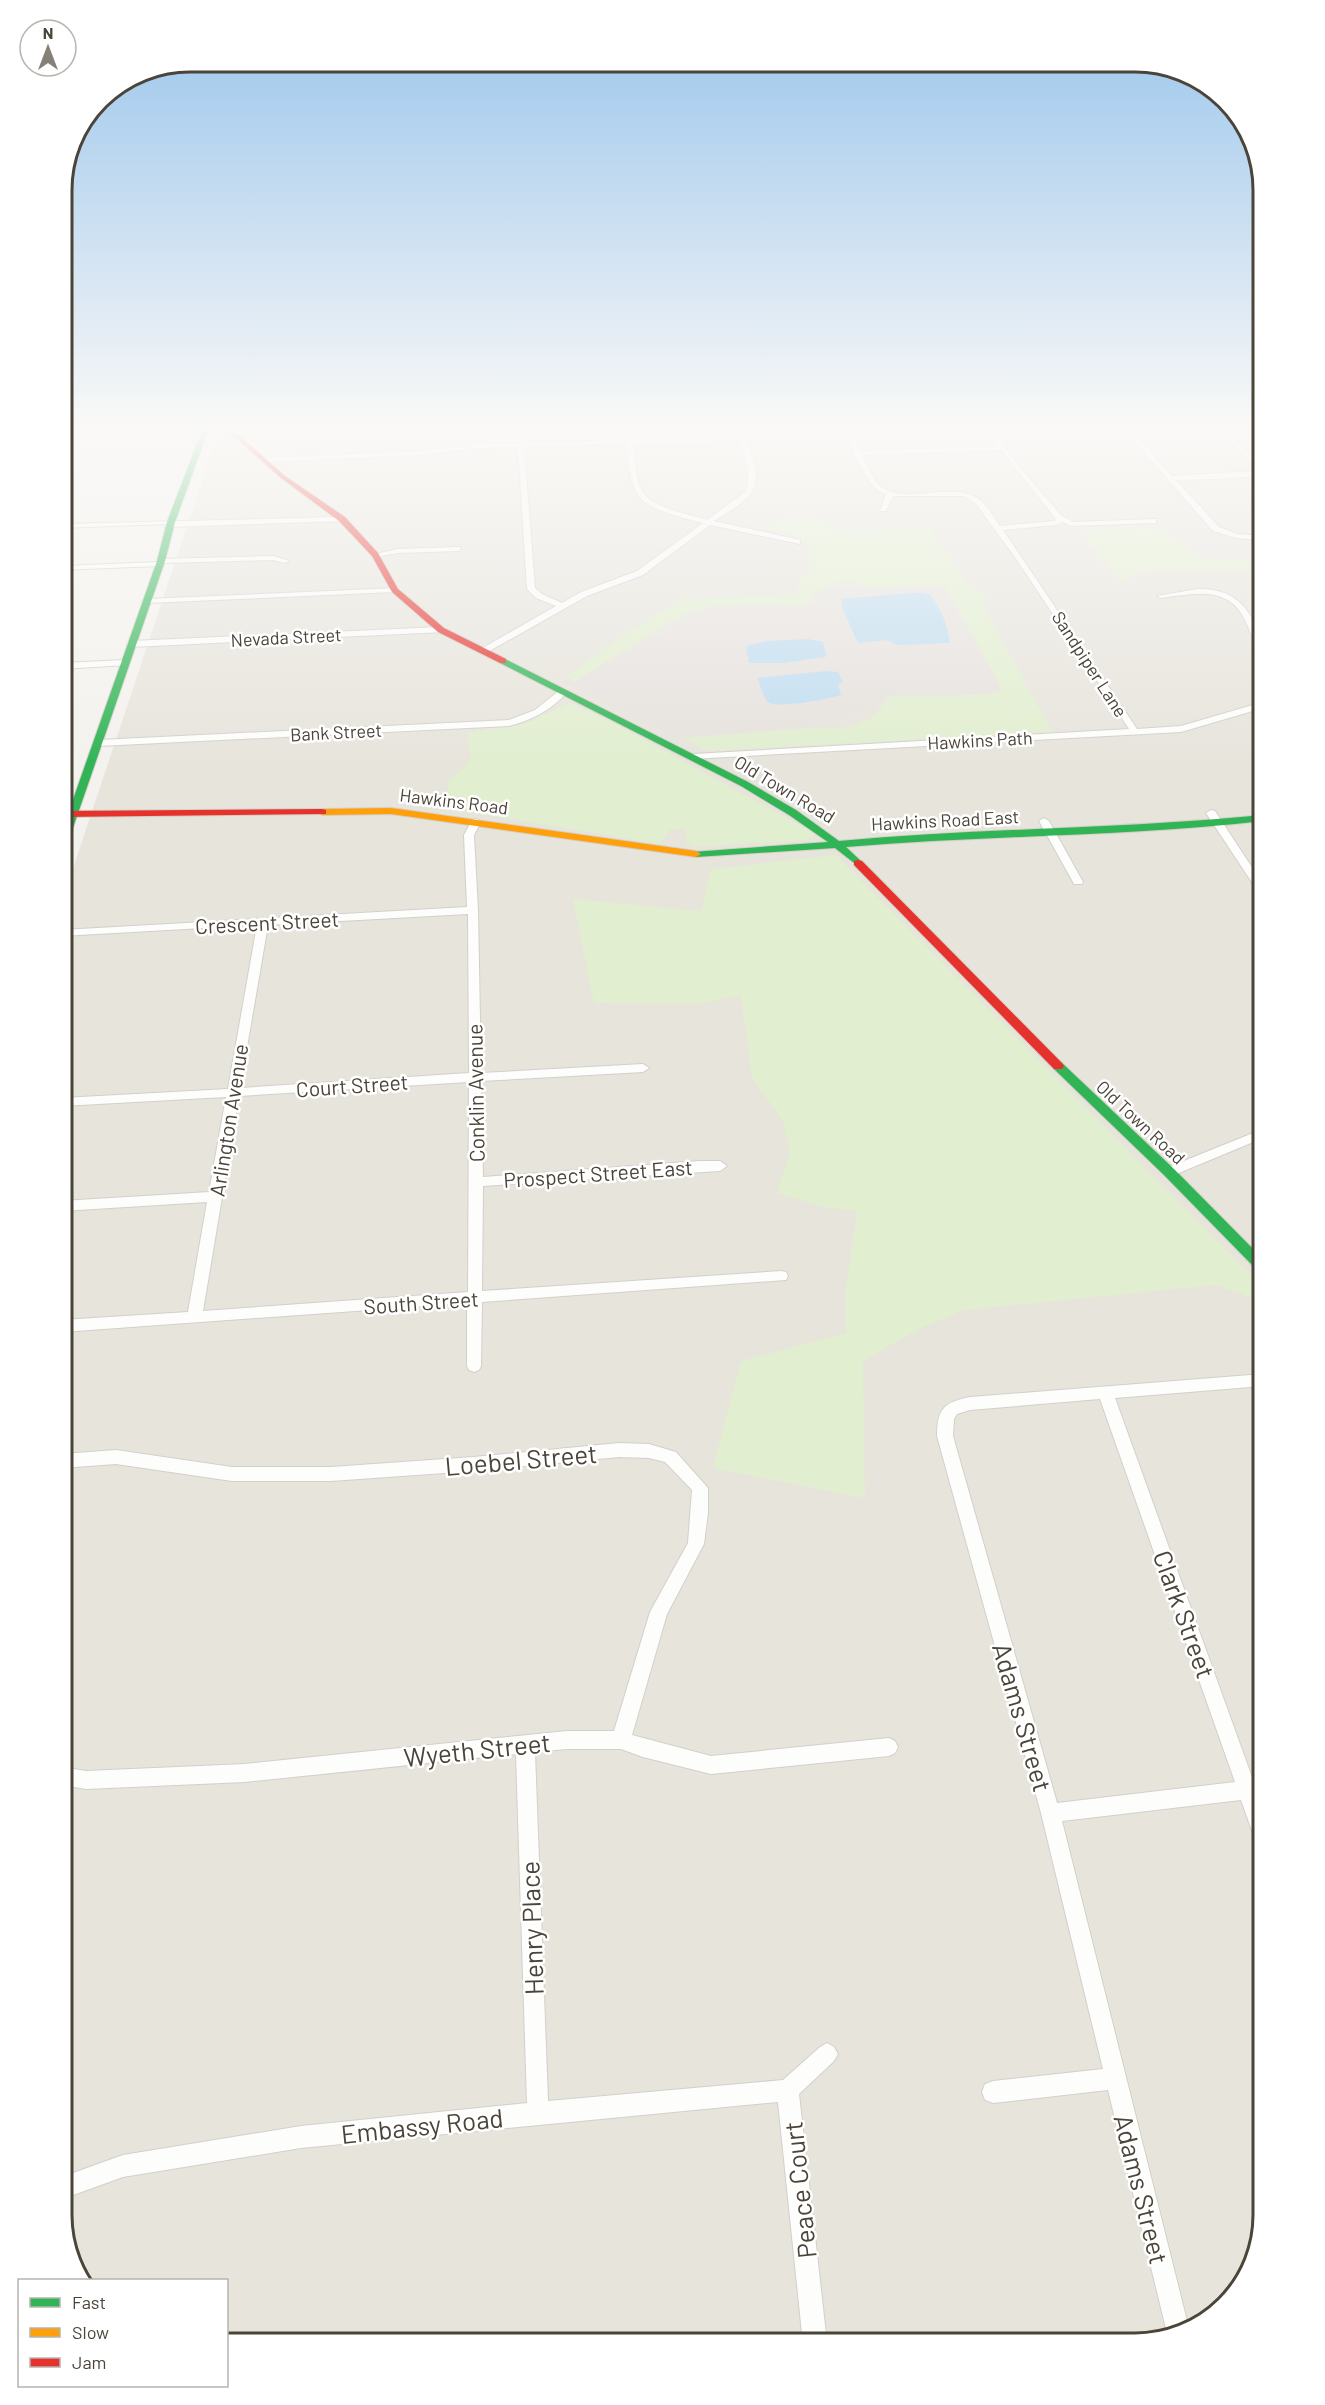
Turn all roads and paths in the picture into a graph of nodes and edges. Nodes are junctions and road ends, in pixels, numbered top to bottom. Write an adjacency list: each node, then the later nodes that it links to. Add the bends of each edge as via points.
1 (166, 540): 11 (street)
2 (361, 540): 9 (street, Old Town Road)
3 (528, 540): 16 (street, via 531,589)
4 (685, 540): 16 (street, via 640,573)
5 (789, 540): 7 (street)
6 (1006, 540): 25 (street, Sandpiper Lane)
7 (797, 542)
8 (457, 549): 9 (street)
9 (375, 555): 13 (street, Old Town Road)
10 (285, 561): 11 (street, via 273,558)
11 (160, 563): 12 (street); 15 (street)
12 (72, 567)
13 (395, 590): 15 (street); 18 (street, Old Town Road)
14 (1161, 596): 17 (street, via 1214,591 1232,598)
15 (146, 601): 19 (street)
16 (562, 606): 20 (street)
17 (1253, 629)
18 (441, 630): 19 (street, Nevada Street); 20 (street, Old Town Road)
19 (131, 644): 21 (street)
20 (484, 651): 23 (street, Old Town Road)
21 (124, 663): 22 (street); 26 (street)
22 (72, 666)
23 (563, 692): 26 (street, Bank Street, via 539,711 509,723); 27 (street, Old Town Road)
24 (1253, 708): 25 (street, Hawkins Path, via 1181,729)
25 (1135, 732): 27 (street, Hawkins Path)
26 (99, 743): 28 (street)
27 (694, 757): 35 (street, Old Town Road, via 798,816)
28 (72, 803)
29 (1253, 810): 31 (street, Hawkins Road East)
30 (72, 814): 33 (street, Hawkins Road, via 391,811)
31 (1214, 818): 32 (street, Hawkins Road East); 34 (street, Hawkins Road East); 36 (street)
32 (1253, 818)
33 (476, 822): 35 (street, Hawkins Road, via 688,854 737,855); 38 (street, Conklin Avenue, via 470,836)
34 (1048, 827): 35 (street, Hawkins Road East); 37 (street)
35 (838, 844): 47 (street, Old Town Road, via 1072,1081)
36 (1253, 876)
37 (1078, 882)
38 (473, 910): 39 (street, Crescent Street); 42 (street, Conklin Avenue)
39 (263, 923): 40 (street, Crescent Street); 43 (street, Arlington Avenue)
40 (72, 933)
41 (643, 1068): 42 (street, Court Street)
42 (475, 1076): 43 (street, Court Street); 48 (street, Conklin Avenue)
43 (231, 1094): 44 (street, Court Street); 49 (street, Arlington Avenue)
44 (72, 1102)
45 (1253, 1137): 47 (street)
46 (720, 1166): 48 (street, Prospect Street East)
47 (1169, 1172): 51 (street, Old Town Road)
48 (476, 1182): 53 (street, Conklin Avenue)
49 (216, 1197): 50 (street); 54 (street, Arlington Avenue)
50 (72, 1205)
51 (1253, 1257)
52 (781, 1276): 53 (street, South Street)
53 (476, 1298): 54 (street, South Street); 56 (street, Conklin Avenue)
54 (194, 1318): 55 (street, South Street)
55 (72, 1325)
56 (474, 1366)
57 (1253, 1381): 58 (street, Adams Street)
58 (1106, 1393): 64 (street, Clark Street); 66 (street, Adams Street, via 956,1405 944,1421)
59 (72, 1460): 60 (street, Loebel Street, via 116,1457 261,1475 461,1465 619,1450 649,1451 670,1457 700,1488 696,1544 659,1612)
60 (621, 1740): 61 (street, Wyeth Street); 62 (street, Wyeth Street, via 711,1765)
61 (525, 1744): 63 (street, Wyeth Street, via 245,1773); 71 (street, Henry Place)
62 (889, 1747)
63 (72, 1778)
64 (1253, 1781)
65 (1253, 1789): 66 (street)
66 (1050, 1813): 68 (street, Adams Street)
67 (827, 2054): 69 (street, Peace Court)
68 (1115, 2078): 70 (street); 73 (street, Adams Street)
69 (788, 2091): 71 (street, Embassy Road); 74 (street, Peace Court)
70 (993, 2092)
71 (538, 2113): 72 (street, Embassy Road, via 279,2141 123,2166)
72 (72, 2184)
73 (1177, 2325)
74 (814, 2333)

